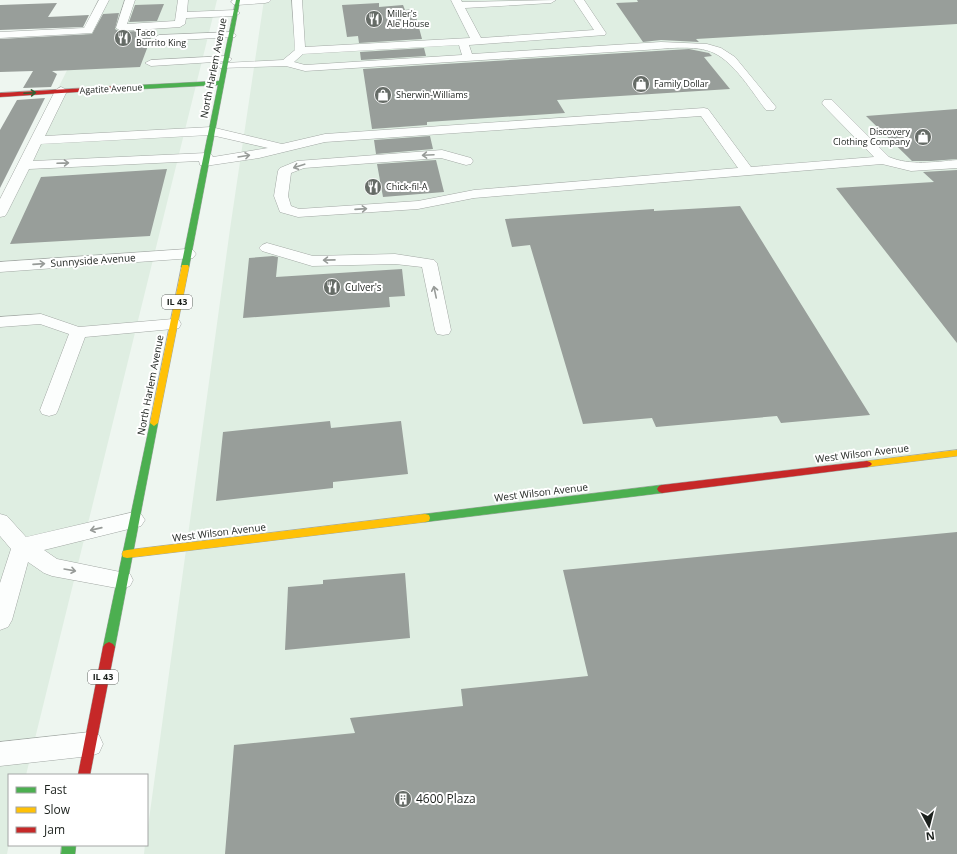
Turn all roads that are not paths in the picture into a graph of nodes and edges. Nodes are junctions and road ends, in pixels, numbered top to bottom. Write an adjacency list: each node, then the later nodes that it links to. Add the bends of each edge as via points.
1 (104, 0): 11 (lane, via 88,31)
2 (130, 0): 10 (lane, via 121,28 180,24)
3 (183, 0): 10 (lane)
4 (265, 0): 9 (street)
5 (298, 0): 16 (lane)
6 (551, 0): 8 (lane)
7 (579, 0): 14 (lane, via 601,33)
8 (458, 3): 14 (lane)
9 (237, 5): 10 (lane); 12 (main road, North Harlem Avenue / IL 43)
10 (181, 15)
11 (0, 35)
12 (230, 35): 13 (lane); 18 (main road, North Harlem Avenue / IL 43)
13 (159, 38)
14 (477, 41): 15 (lane)
15 (463, 42): 16 (lane); 17 (lane)
16 (300, 51): 20 (lane)
17 (468, 58): 20 (lane, via 305,68); 25 (lane, via 704,46 727,55)
18 (225, 62): 19 (lane); 20 (lane); 21 (main road, North Harlem Avenue / IL 43)
19 (151, 63)
20 (286, 63)
21 (221, 83): 22 (main road, Agatite Avenue); 26 (main road, North Harlem Avenue / IL 43)
22 (61, 92): 23 (main road, Agatite Avenue, one-way to 22); 27 (lane)
23 (0, 95)
24 (828, 103): 30 (lane)
25 (770, 107)
26 (211, 131): 27 (lane); 28 (lane); 29 (main road, North Harlem Avenue / IL 43)
27 (36, 140): 33 (lane)
28 (285, 147): 29 (lane, one-way to 28, via 259,154); 34 (lane, via 325,138 704,112)
29 (206, 160): 33 (lane, one-way to 29); 37 (main road, North Harlem Avenue / IL 43)
30 (884, 160): 32 (lane, via 895,166 909,168); 34 (lane)
31 (466, 161): 34 (lane, one-way to 34, via 442,154 302,164 285,171 281,196 285,209 298,213 418,205 474,194)
32 (957, 164)
33 (24, 165): 35 (lane)
34 (746, 171)
35 (0, 213)
36 (266, 248): 41 (lane, one-way to 36, via 429,263 395,259 312,261)
37 (187, 254): 38 (street, Sunnyside Avenue, one-way to 37); 40 (main road, North Harlem Avenue / IL 43)
38 (0, 267)
39 (0, 322): 42 (lane, via 41,319)
40 (173, 324): 42 (lane); 45 (main road, North Harlem Avenue / IL 43)
41 (443, 330)
42 (78, 332): 43 (lane)
43 (49, 410)
44 (957, 453): 48 (main road, West Wilson Avenue)
45 (134, 520): 47 (lane, one-way to 47); 48 (main road, North Harlem Avenue / IL 43)
46 (0, 522): 47 (lane)
47 (22, 547): 49 (lane, one-way to 49, via 52,567); 50 (lane)
48 (127, 554): 49 (main road, North Harlem Avenue / IL 43)
49 (122, 580): 51 (main road, North Harlem Avenue / IL 43)
50 (0, 620)
51 (90, 744): 52 (lane); 53 (main road, North Harlem Avenue / IL 43)
52 (0, 754)
53 (84, 774)

